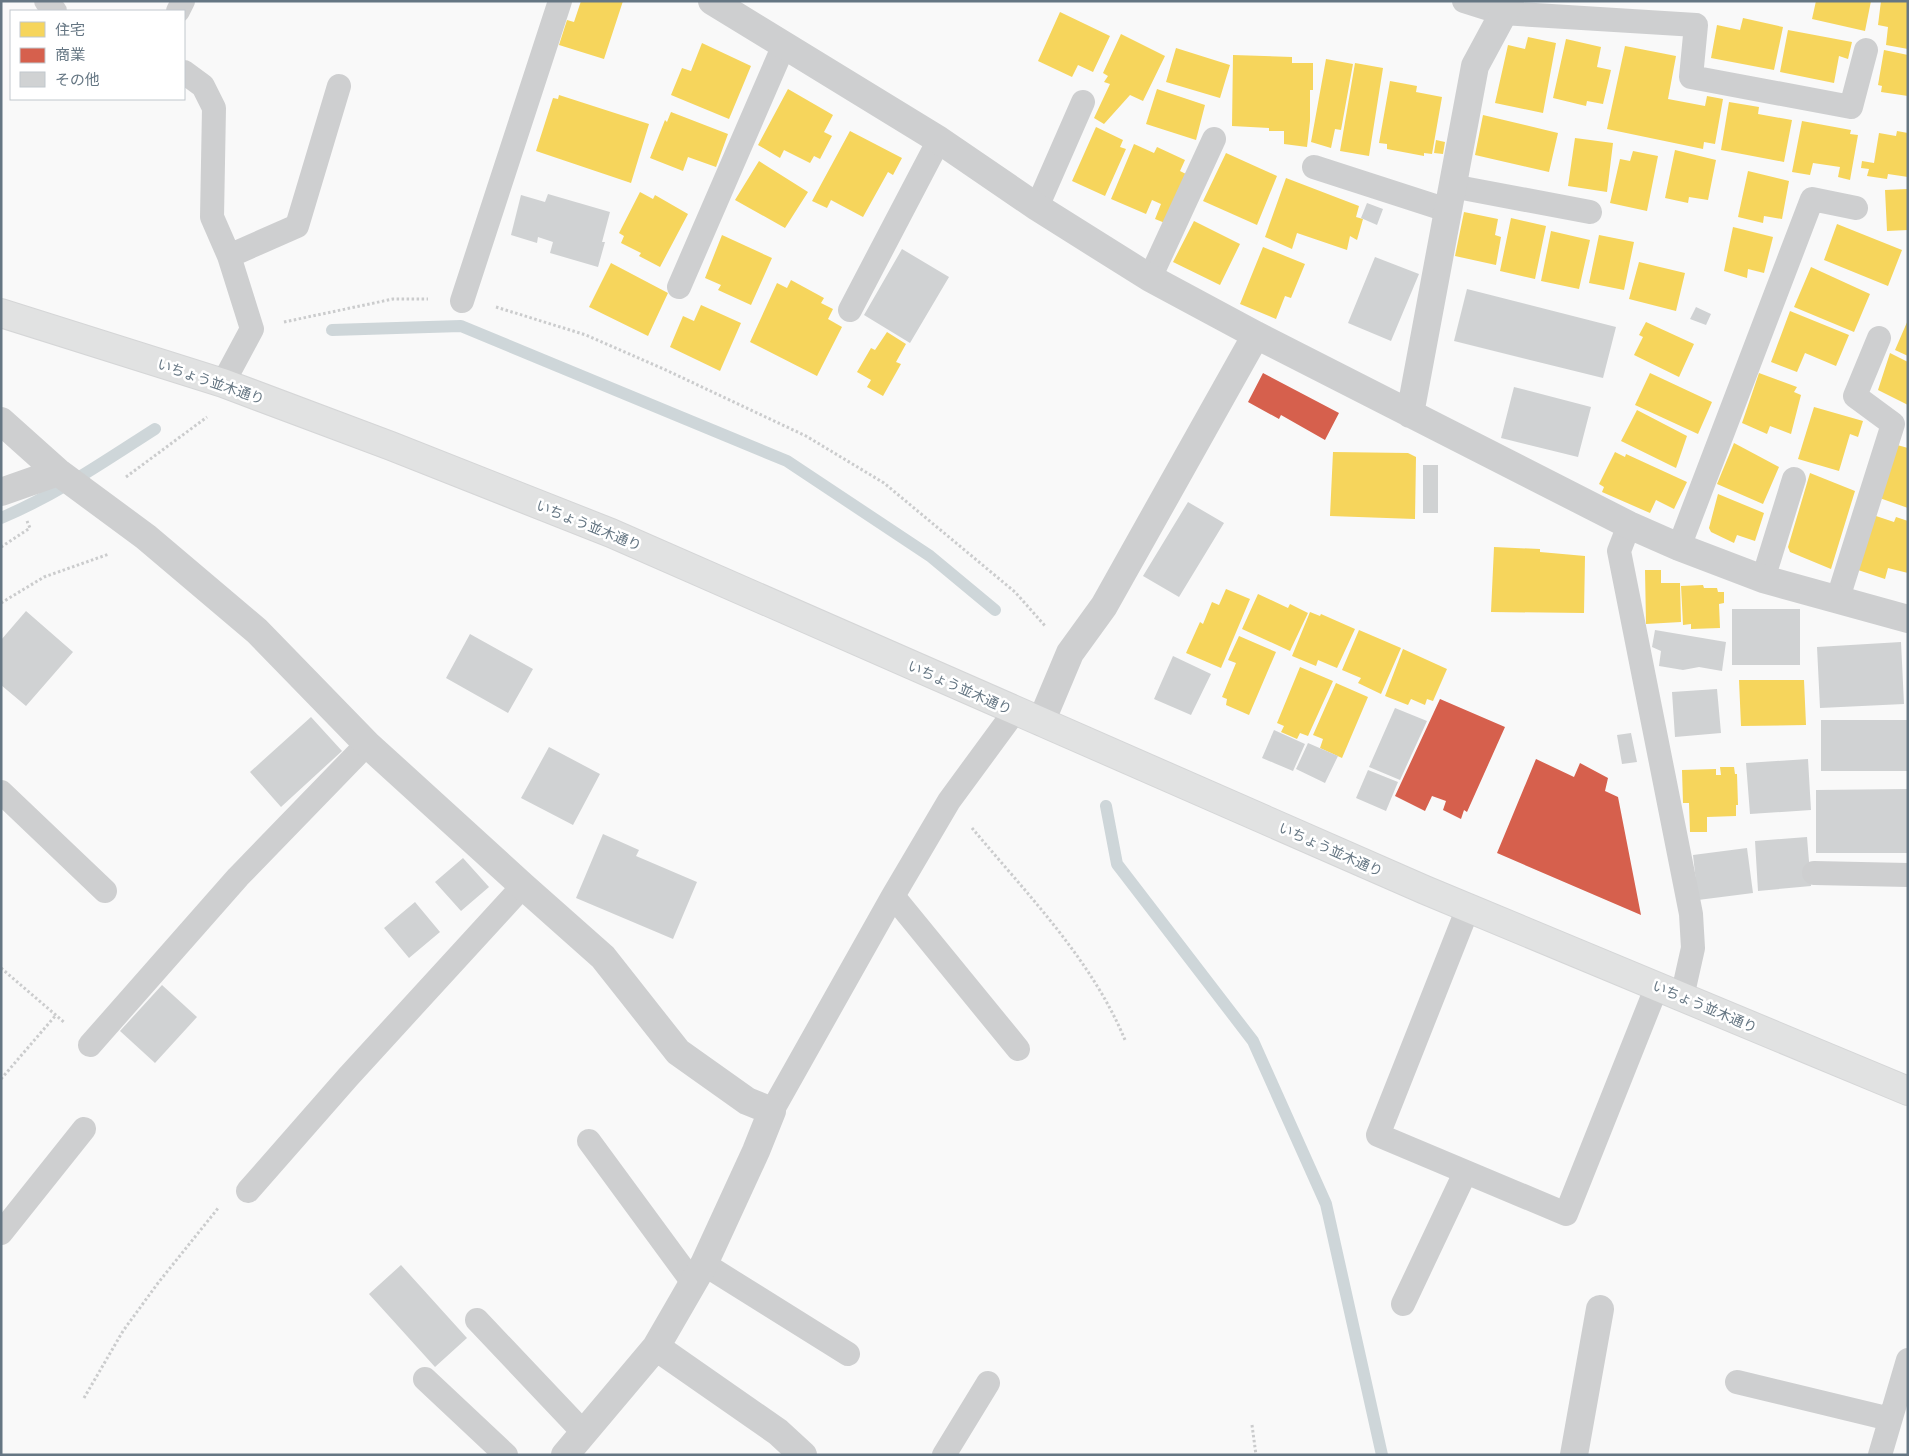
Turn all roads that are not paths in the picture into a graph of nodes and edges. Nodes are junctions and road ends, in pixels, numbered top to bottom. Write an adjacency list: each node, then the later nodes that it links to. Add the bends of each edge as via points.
1 (560, 1): 20 (lane)
2 (712, 1): 5 (street)
3 (1464, 1): 4 (lane)
4 (1506, 7): 6 (lane, via 1696,25 1691,76 1851,107); 13 (street, via 1475,66)
5 (784, 45): 11 (street); 19 (lane)
6 (1866, 50)
7 (185, 73): 17 (lane, via 203,86 214,108 212,217)
8 (339, 86): 17 (lane, via 297,226)
9 (1083, 102): 14 (lane)
10 (1214, 139): 18 (lane)
11 (939, 140): 14 (street); 21 (lane)
12 (1314, 167): 13 (lane)
13 (1450, 198): 16 (lane); 26 (street)
14 (1036, 207): 18 (street)
15 (1856, 208): 32 (lane, via 1812,199)
16 (1590, 212)
17 (229, 256): 25 (lane, via 252,329)
18 (1150, 278): 23 (street)
19 (679, 287)
20 (462, 300)
21 (850, 310)
22 (1, 313): 25 (street, いちょう並木通り)
23 (1256, 335): 26 (street); 37 (street, via 1104,606 1070,654)
24 (1879, 338): 34 (lane, via 1855,396 1893,424)
25 (223, 383): 36 (street, いちょう並木通り, via 611,533)
26 (1410, 414): 31 (street)
27 (1, 421): 28 (street)
28 (58, 472): 30 (street); 38 (street, via 146,537 256,631)
29 (1794, 479): 33 (lane)
30 (1, 492)
31 (1629, 525): 32 (street); 47 (lane, via 1619,551 1691,914 1693,948)
32 (1679, 547): 33 (street)
33 (1763, 579): 34 (street)
34 (1838, 598): 35 (street)
35 (1908, 619)
36 (1015, 711): 37 (street, いちょう並木通り); 44 (lane, via 949,800)
37 (1041, 722): 45 (street, いちょう並木通り)
38 (368, 744): 42 (street); 48 (lane, via 238,877)
39 (1, 792): 43 (lane)
40 (1814, 873): 41 (lane)
41 (1908, 875)
42 (523, 886): 51 (street, via 603,957 678,1052 747,1101); 55 (lane, via 348,1076)
43 (105, 891)
44 (893, 896): 49 (lane); 51 (lane)
45 (1468, 908): 46 (street, いちょう並木通り); 54 (lane, via 1378,1136)
46 (1657, 986): 47 (street, いちょう並木通り); 54 (lane, via 1566,1214)
47 (1682, 998): 50 (street, いちょう並木通り)
48 (90, 1045)
49 (1018, 1050)
50 (1908, 1091)
51 (772, 1111): 57 (street)
52 (84, 1128): 56 (lane)
53 (589, 1141): 57 (lane)
54 (1465, 1173): 58 (lane)
55 (248, 1191)
56 (1, 1233)
57 (699, 1274): 61 (street); 62 (lane)
58 (1403, 1304)
59 (1600, 1309): 73 (street)
60 (477, 1320): 68 (lane)
61 (656, 1347): 68 (street); 71 (street, via 778,1432)
62 (848, 1354)
63 (1908, 1360): 67 (lane)
64 (425, 1379): 69 (lane)
65 (1737, 1382): 67 (lane)
66 (988, 1383): 72 (lane)
67 (1890, 1419): 74 (lane)
68 (584, 1433): 70 (street)
69 (506, 1455)
70 (565, 1455)
71 (803, 1455)
72 (944, 1455)
73 (1574, 1455)
74 (1880, 1455)

